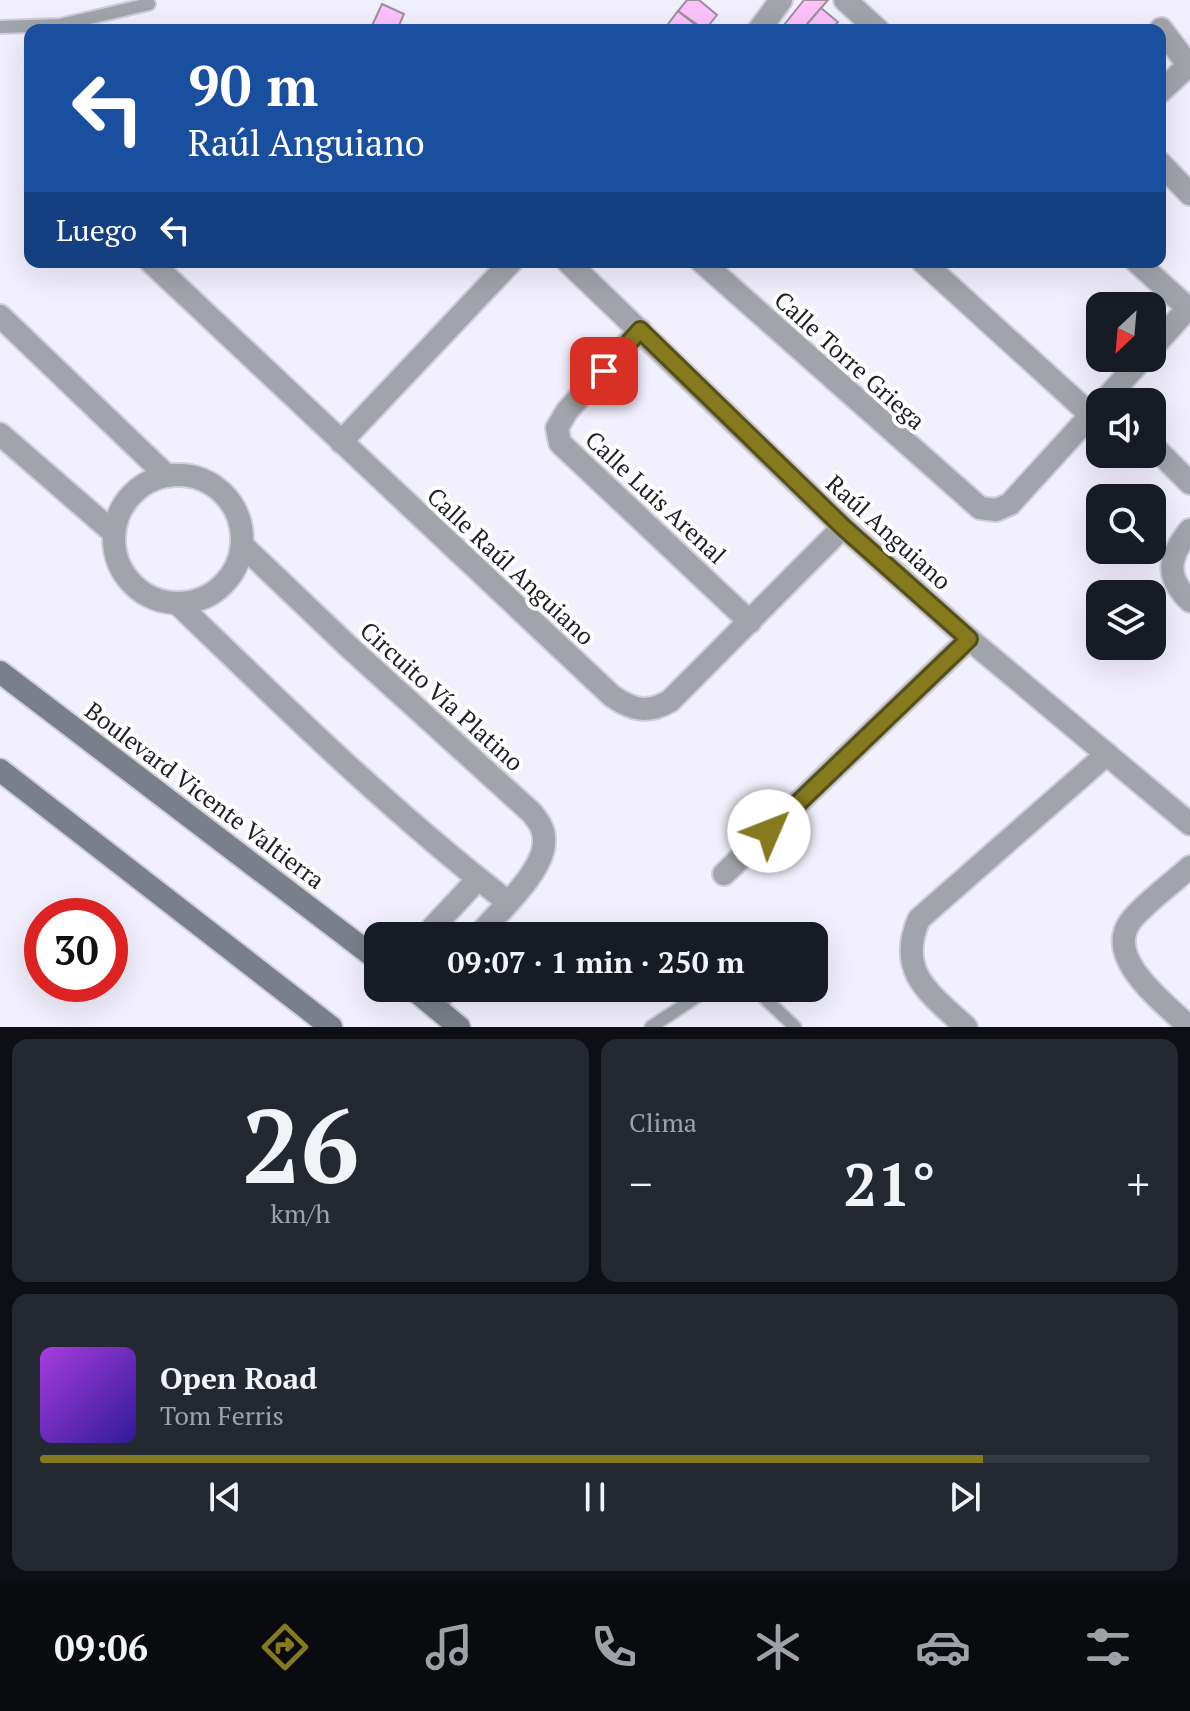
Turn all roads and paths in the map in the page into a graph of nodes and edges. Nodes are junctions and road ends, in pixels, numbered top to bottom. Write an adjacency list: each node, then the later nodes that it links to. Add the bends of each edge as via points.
1 (781, 0): 5 (street)
2 (845, 0): 6 (street)
3 (149, 4): 4 (lane)
4 (64, 24)
5 (763, 24)
6 (871, 24)
7 (24, 26): 8 (lane)
8 (0, 27)
9 (1166, 35): 10 (street)
10 (1190, 65): 11 (street)
11 (1166, 87)
12 (1166, 169): 13 (street)
13 (1190, 194)
14 (157, 268): 29 (street, Calle Raúl Anguiano)
15 (505, 268): 29 (street)
16 (574, 268): 22 (street, Raúl Anguiano)
17 (709, 268): 27 (street, Calle Torre Griega, via 980,508 1010,504)
18 (931, 268): 26 (street)
19 (1144, 268): 20 (street)
20 (1189, 307): 23 (street)
21 (0, 316): 31 (street)
22 (640, 330): 33 (street, Raúl Anguiano); 39 (street, Calle Luis Arenal, via 567,411 557,428 560,443)
23 (1166, 332)
24 (1131, 372): 25 (street)
25 (1117, 388)
26 (1086, 392)
27 (1086, 422)
28 (0, 434): 35 (street)
29 (341, 442): 39 (street, Calle Raúl Anguiano, via 624,704 651,710 670,701)
30 (1166, 459): 32 (street)
31 (167, 476): 35 (street, via 137,489 121,509); 36 (street, via 205,481 221,492 241,525)
32 (1190, 483)
33 (843, 527): 39 (street, Calle Raúl Anguiano); 40 (street, Raúl Anguiano)
34 (1190, 530): 37 (street, via 1172,559 1173,580)
35 (114, 533): 38 (street, via 114,550 130,582 159,601)
36 (242, 545): 38 (street, via 232,572 213,593); 48 (street, Circuito Vía Platino, via 532,813 544,831 544,848)
37 (1185, 596)
38 (177, 603): 47 (street, via 317,738)
39 (750, 622)
40 (969, 639): 42 (street, Raúl Anguiano); 46 (street)
41 (0, 672): 51 (main road, Boulevard Vicente Valtierra)
42 (1107, 754): 44 (street, Raúl Anguiano); 59 (street, via 919,919 910,954 917,978)
43 (0, 770): 56 (main road)
44 (1190, 824)
45 (1190, 867): 60 (street, via 1129,922 1122,942 1129,966)
46 (724, 874)
47 (478, 879): 48 (street); 49 (street)
48 (508, 902): 50 (street, Circuito Vía Platino)
49 (438, 922)
50 (490, 922)
51 (364, 949)
52 (443, 1002): 57 (main road)
53 (689, 1002): 55 (lane)
54 (769, 1002): 58 (lane)
55 (653, 1026)
56 (331, 1027)
57 (459, 1027)
58 (795, 1027)
59 (966, 1027)
60 (1189, 1027)

